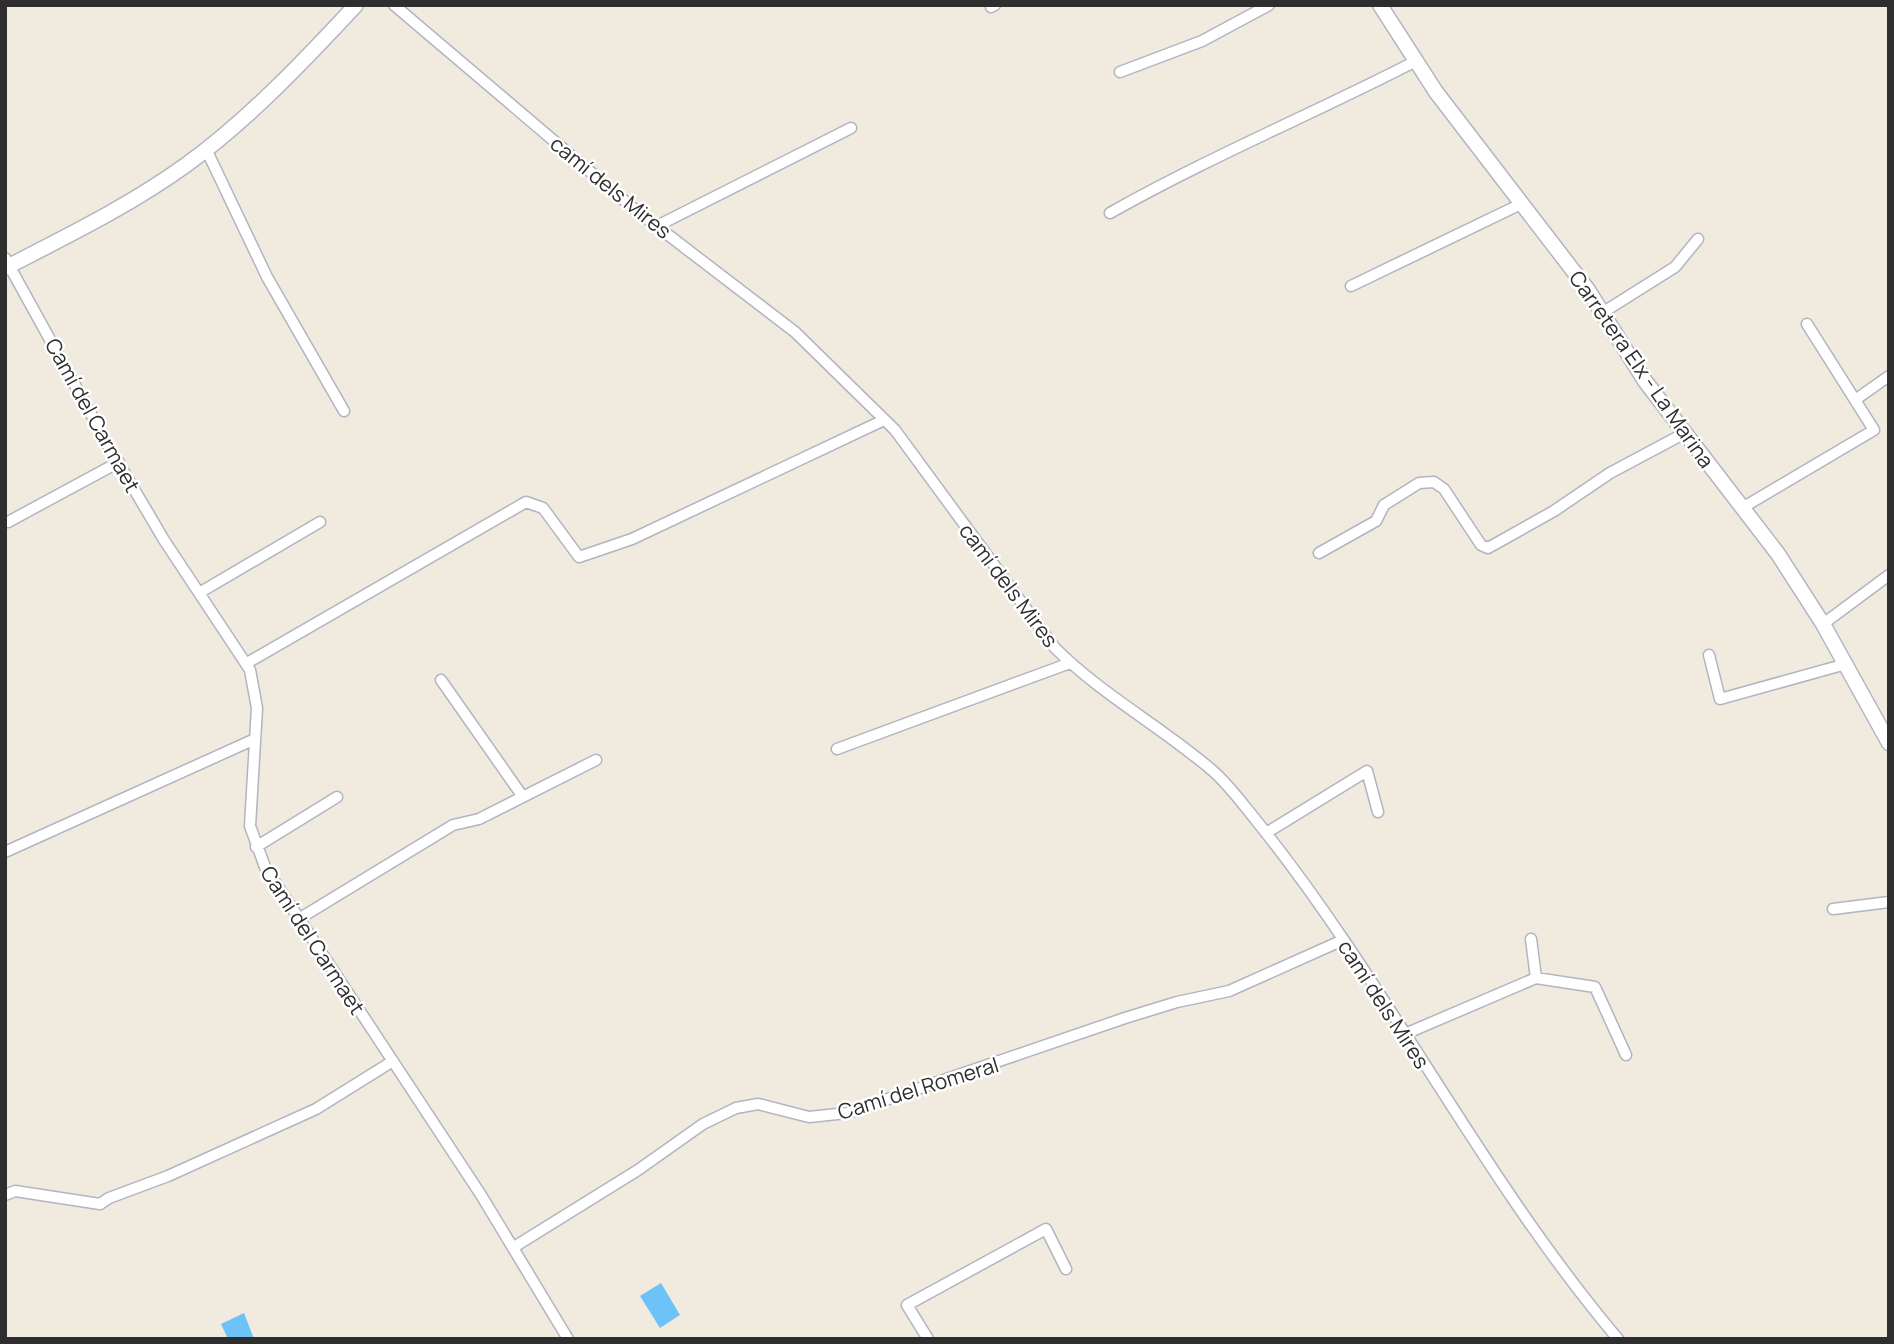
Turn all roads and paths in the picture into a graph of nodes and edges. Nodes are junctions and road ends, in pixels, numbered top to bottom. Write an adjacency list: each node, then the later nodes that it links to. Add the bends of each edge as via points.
1 (356, 5): 8 (main road)
2 (394, 5): 11 (street, camí dels Mires)
3 (1269, 5): 6 (street, via 1202,40)
4 (1380, 5): 5 (main road, Carretera Elx - La Marina)
5 (1416, 61): 9 (main road, Carretera Elx - La Marina); 10 (street)
6 (1120, 72)
7 (851, 128): 11 (street)
8 (206, 149): 13 (main road, via 118,209); 19 (street, via 267,277)
9 (1522, 202): 14 (street); 15 (main road, Carretera Elx - La Marina)
10 (1110, 213)
11 (657, 226): 20 (street, camí dels Mires, via 795,332)
12 (1698, 239): 15 (street, via 1675,267)
13 (7, 264): 22 (street, Camí del Carmaet)
14 (1351, 286)
15 (1602, 313): 21 (main road, Carretera Elx - La Marina)
16 (1807, 324): 18 (street)
17 (1889, 376): 18 (street)
18 (1855, 400): 23 (street, via 1874,430)
19 (344, 411)
20 (884, 420): 31 (street, via 632,539 579,557 543,508 526,502); 32 (street, camí dels Mires, via 1040,631)
21 (1685, 433): 23 (main road, Carretera Elx - La Marina); 26 (street, via 1488,548 1481,545 1444,489 1434,482 1419,483 1384,505 1376,521)
22 (119, 462): 24 (street); 28 (street, Camí del Carmaet)
23 (1742, 508): 29 (main road, Carretera Elx - La Marina)
24 (8, 522)
25 (320, 522): 28 (street)
26 (1319, 553)
27 (1889, 575): 29 (street)
28 (199, 593): 31 (street, Camí del Carmaet)
29 (1823, 624): 33 (main road, Carretera Elx - La Marina)
30 (1709, 655): 33 (street, via 1720,699)
31 (247, 663): 35 (street, Camí del Carmaet, via 257,708)
32 (1070, 663): 37 (street); 42 (street, camí dels Mires, via 1216,773)
33 (1846, 664): 36 (main road, Carretera Elx - La Marina)
34 (440, 680): 40 (street)
35 (255, 739): 43 (street, Camí del Carmaet, via 250,826); 44 (street)
36 (1889, 743)
37 (837, 749)
38 (596, 760): 40 (street)
39 (337, 797): 43 (street)
40 (523, 797): 47 (street, via 479,819 453,825)
41 (1378, 812): 42 (street, via 1367,771)
42 (1266, 833): 49 (street, camí dels Mires)
43 (256, 847): 47 (street, Camí del Carmaet)
44 (5, 852)
45 (1889, 902): 46 (street)
46 (1833, 909)
47 (298, 920): 53 (street, Camí del Carmaet)
48 (1531, 939): 50 (street)
49 (1343, 940): 51 (street, camí dels Mires); 55 (street, Camí del Romeral, via 1229,991 1125,1018 847,1113 809,1117 758,1104 736,1108 703,1124)
50 (1536, 978): 51 (street); 52 (street, via 1595,987)
51 (1405, 1034): 59 (street, camí dels Mires, via 1484,1159)
52 (1626, 1055)
53 (393, 1061): 54 (street, via 316,1109 100,1205 15,1191); 55 (street, Camí del Carmaet)
54 (5, 1195)
55 (514, 1247): 57 (street, Camí del Carmaet)
56 (1066, 1269): 58 (street, via 1046,1229 907,1305)
57 (568, 1339)
58 (928, 1339)
59 (1618, 1339)

